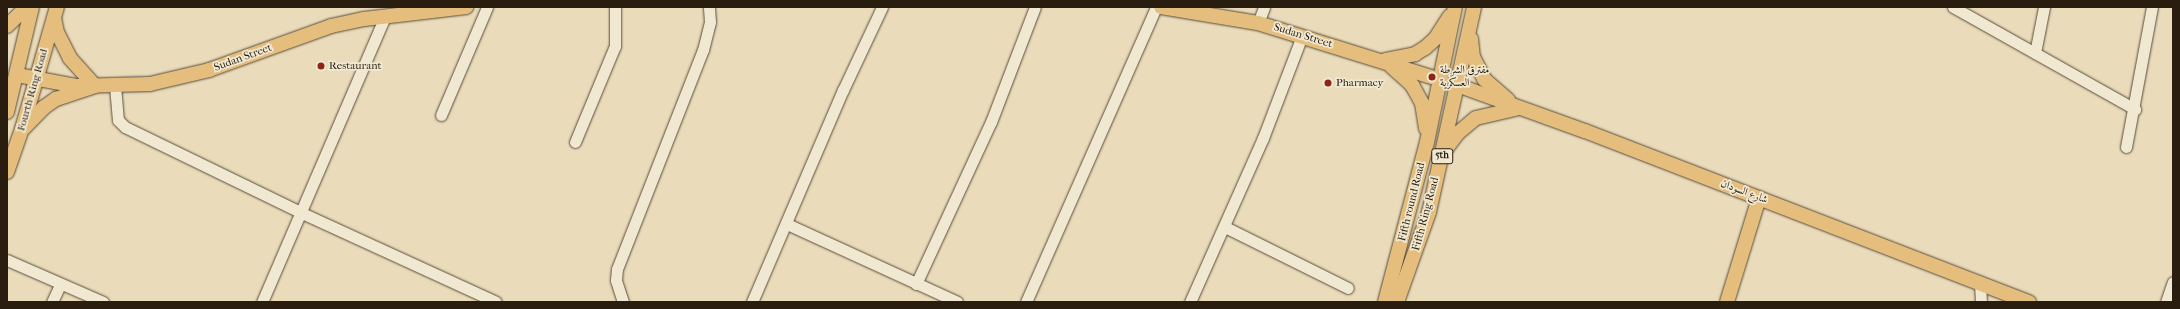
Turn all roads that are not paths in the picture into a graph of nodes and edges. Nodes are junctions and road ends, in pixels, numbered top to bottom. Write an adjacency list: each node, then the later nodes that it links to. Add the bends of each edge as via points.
1 (27, 7): 20 (main road)
2 (32, 7): 25 (main road, Fourth Ring Road)
3 (466, 7): 18 (main road, Sudan Street)
4 (487, 7): 34 (street)
5 (615, 7): 36 (street, via 614,46)
6 (709, 7): 55 (street, via 710,22 703,50 617,269 616,280)
7 (882, 7): 43 (street, via 843,90)
8 (1035, 7): 48 (street, via 991,122)
9 (1156, 7): 58 (street)
10 (1161, 7): 19 (main road, Sudan Street)
11 (1264, 7): 19 (street)
12 (1455, 7): 24 (main road, via 1444,28 1425,48 1415,54); 27 (main road, Fifth round Road / 5th)
13 (1474, 7): 21 (main road, Fifth Ring Road / 5th)
14 (1953, 7): 23 (street)
15 (2044, 7): 23 (street)
16 (2152, 7): 32 (street)
17 (55, 12): 26 (main road, Fourth Ring Road); 29 (main road, via 57,33 70,58)
18 (385, 17): 30 (main road, Sudan Street, via 331,26 174,80); 42 (street)
19 (1258, 23): 22 (main road, Sudan Street)
20 (7, 26)
21 (1470, 26): 28 (main road, Fifth Ring Road / 5th); 31 (main road, via 1473,57 1484,79)
22 (1302, 36): 24 (main road, Sudan Street); 44 (street)
23 (2035, 53): 32 (street)
24 (1382, 60): 27 (main road, Sudan Street); 37 (main road, via 1398,71 1412,85 1419,97 1426,122)
25 (17, 75): 26 (main road, Sudan Street); 33 (main road, Fourth Ring Road)
26 (36, 79): 29 (main road, Sudan Street); 35 (main road, Fourth Ring Road)
27 (1441, 80): 37 (main road, Fifth round Road / 5th)
28 (1457, 85): 31 (main road, شارع السودان); 39 (main road, Fifth Ring Road / 5th)
29 (95, 86): 30 (main road, Sudan Street); 35 (main road, via 56,99)
30 (116, 86): 42 (street, via 118,120 125,127)
31 (1520, 108): 39 (main road, via 1496,111 1476,118 1458,133); 41 (main road, شارع السودان)
32 (2135, 109): 38 (street)
33 (7, 112)
34 (441, 115)
35 (22, 129): 40 (main road, Fourth Ring Road)
36 (575, 142)
37 (1427, 142): 60 (main road, Fifth round Road / 5th)
38 (2126, 147)
39 (1442, 153): 61 (main road, Fifth Ring Road / 5th, via 1421,240)
40 (7, 172)
41 (1759, 198): 47 (main road, شارع السودان); 62 (main road)
42 (302, 213): 53 (street); 54 (street)
43 (787, 224): 48 (street); 56 (street)
44 (1225, 227): 50 (street); 59 (street)
45 (7, 260): 49 (street)
46 (2173, 282): 65 (street)
47 (1980, 283): 63 (street); 64 (main road, شارع السودان)
48 (916, 284): 57 (street)
49 (60, 285): 51 (street); 52 (street)
50 (1348, 288)
51 (52, 302)
52 (103, 302)
53 (262, 302)
54 (496, 302)
55 (623, 302)
56 (752, 302)
57 (957, 302)
58 (1026, 302)
59 (1190, 302)
60 (1385, 302)
61 (1397, 302)
62 (1727, 302)
63 (1981, 302)
64 (2029, 302)
65 (2166, 302)

